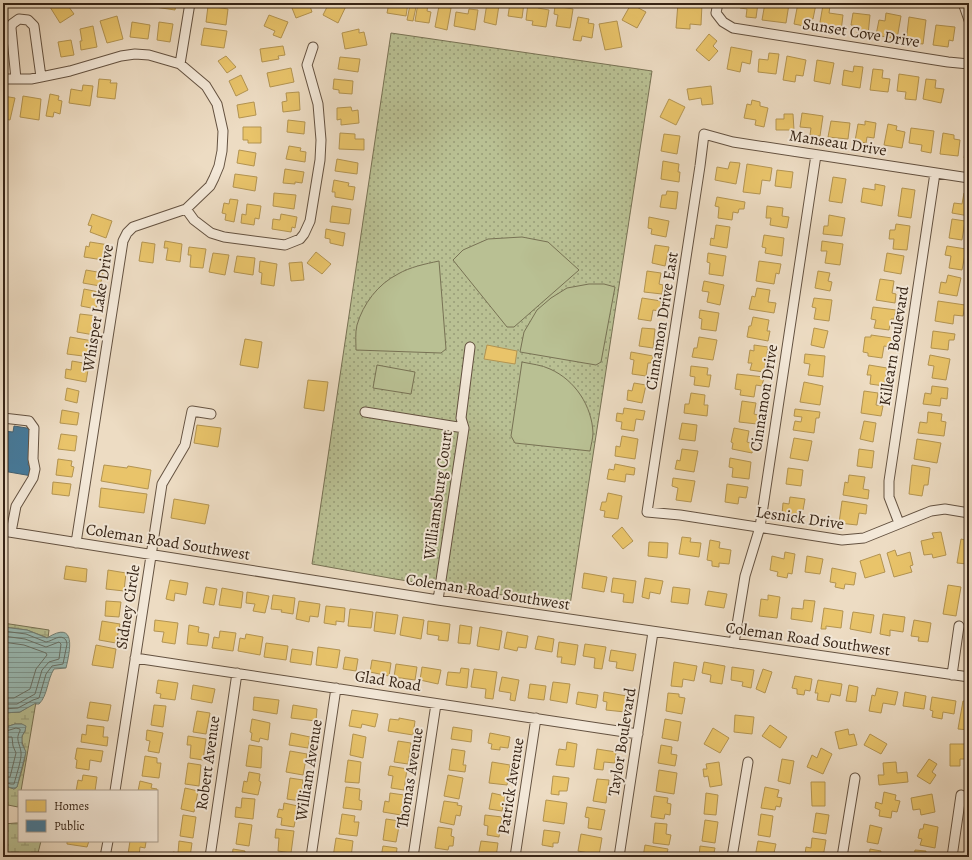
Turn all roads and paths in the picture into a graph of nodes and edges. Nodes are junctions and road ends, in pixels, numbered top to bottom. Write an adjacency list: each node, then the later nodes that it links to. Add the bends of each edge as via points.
1 (190, 3): 6 (street)
2 (718, 3): 7 (street, Sunset Cove Drive, via 716,13 723,22 733,28)
3 (963, 3): 4 (street)
4 (969, 20)
5 (313, 47): 15 (street, via 307,65 318,104 321,140 310,222 304,234 300,239 285,245 224,237 211,233 194,220)
6 (180, 64): 8 (street, Whisper Lake Drive, via 149,55 135,54); 15 (street, Whisper Lake Drive, via 206,86 212,95 219,111 223,131 222,151 214,178 210,186)
7 (969, 64)
8 (41, 77): 10 (street, Whisper Lake Drive); 10 (street, via 34,26 28,20 19,19 10,28)
9 (3, 79): 10 (street, Whisper Lake Drive)
10 (16, 79)
11 (704, 134): 12 (street, Manseau Drive, via 733,142); 21 (street, Cinnamon Drive East)
12 (816, 156): 13 (street, Manseau Drive); 24 (street, Cinnamon Drive)
13 (935, 173): 14 (street, Manseau Drive); 23 (street, Killearn Boulevard, via 889,481 889,497)
14 (969, 178)
15 (186, 209): 26 (street, Whisper Lake Drive, via 135,226 127,233 123,242)
16 (470, 347): 20 (street, Williamsburg Court, via 461,418)
17 (365, 412): 20 (street)
18 (211, 414): 27 (street, Sidney Circle, via 192,411 185,445 162,484)
19 (3, 418): 25 (street, via 29,422 34,428 33,478 16,506)
20 (464, 428): 28 (street, Williamsburg Court)
21 (647, 512): 24 (street, Lesnick Drive)
22 (969, 513): 23 (street, Lesnick Drive, via 938,510)
23 (899, 523): 24 (street, Lesnick Drive, via 864,538 849,540 834,540)
24 (760, 527): 31 (street, Cinnamon Drive, via 745,576)
25 (7, 532): 26 (street, Coleman Road Southwest)
26 (76, 543): 27 (street, Coleman Road Southwest)
27 (151, 555): 28 (street, Coleman Road Southwest); 32 (street, Sidney Circle)
28 (438, 600): 30 (street, Coleman Road Southwest)
29 (959, 626): 34 (street)
30 (653, 632): 31 (street, Coleman Road Southwest); 39 (street, Taylor Boulevard)
31 (734, 643): 34 (street, Coleman Road Southwest)
32 (135, 658): 33 (street, Glad Road); 42 (street, Sidney Circle)
33 (237, 673): 36 (street, Glad Road); 46 (street, Robert Avenue)
34 (952, 675): 35 (street, Coleman Road Southwest)
35 (969, 677)
36 (336, 688): 37 (street, Glad Road); 47 (street, William Avenue)
37 (436, 704): 38 (street, Glad Road); 48 (street, Thomas Avenue)
38 (536, 718): 39 (street, Glad Road); 49 (street, Patrick Avenue)
39 (638, 734): 50 (street, Taylor Boulevard)
40 (748, 762): 51 (street)
41 (854, 778): 52 (street)
42 (115, 790)
43 (961, 796): 53 (street)
44 (108, 842): 45 (street)
45 (105, 857)
46 (210, 857)
47 (311, 857)
48 (413, 857)
49 (515, 857)
50 (619, 857)
51 (732, 857)
52 (842, 857)
53 (952, 857)

